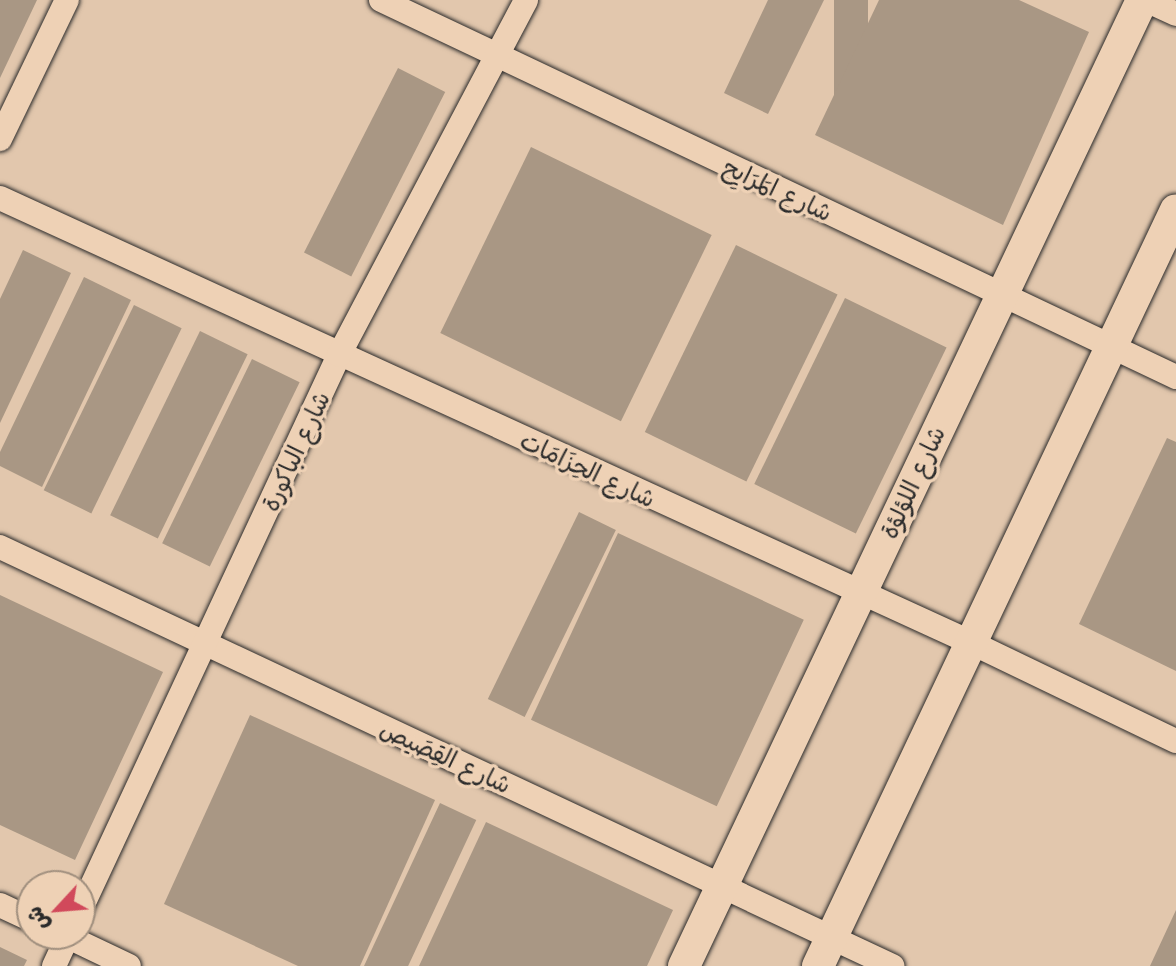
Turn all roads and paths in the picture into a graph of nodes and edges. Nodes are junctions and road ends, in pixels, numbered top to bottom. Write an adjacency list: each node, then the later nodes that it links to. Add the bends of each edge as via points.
1 (67, 0): 7 (street)
2 (381, 0): 6 (street, شارع المَرَايِح)
3 (526, 0): 6 (street, شارع الباكورة)
4 (1144, 0): 5 (street); 10 (street, شارع اللؤلؤة)
5 (1176, 14)
6 (499, 57): 10 (street, شارع المَرَايِح); 12 (street, شارع الباكورة)
7 (0, 139)
8 (0, 198): 12 (street, شارع الحِزَامَات)
9 (1176, 210): 11 (street)
10 (1001, 295): 11 (street, شارع المَرَايِح); 15 (street, شارع اللؤلؤة)
11 (1110, 345): 13 (street, شارع المَرَايِح); 16 (street)
12 (339, 355): 15 (street, شارع الحِزَامَات); 17 (street, شارع الباكورة)
13 (1176, 377)
14 (0, 547): 17 (street, شارع القِصَيص)
15 (859, 593): 16 (street, شارع الحِزَامَات); 20 (street, شارع اللؤلؤة)
16 (972, 643): 18 (street, شارع الحِزَامَات); 21 (street)
17 (205, 646): 19 (street, شارع الباكورة); 20 (street, شارع القِصَيص)
18 (1176, 741)
19 (96, 877)
20 (725, 884): 21 (street, شارع القِصَيص); 24 (street, شارع اللؤلؤة)
21 (832, 937): 25 (street); 26 (street, شارع القِصَيص)
22 (96, 950): 23 (street)
23 (129, 966)
24 (684, 966)
25 (818, 966)
26 (892, 966)

